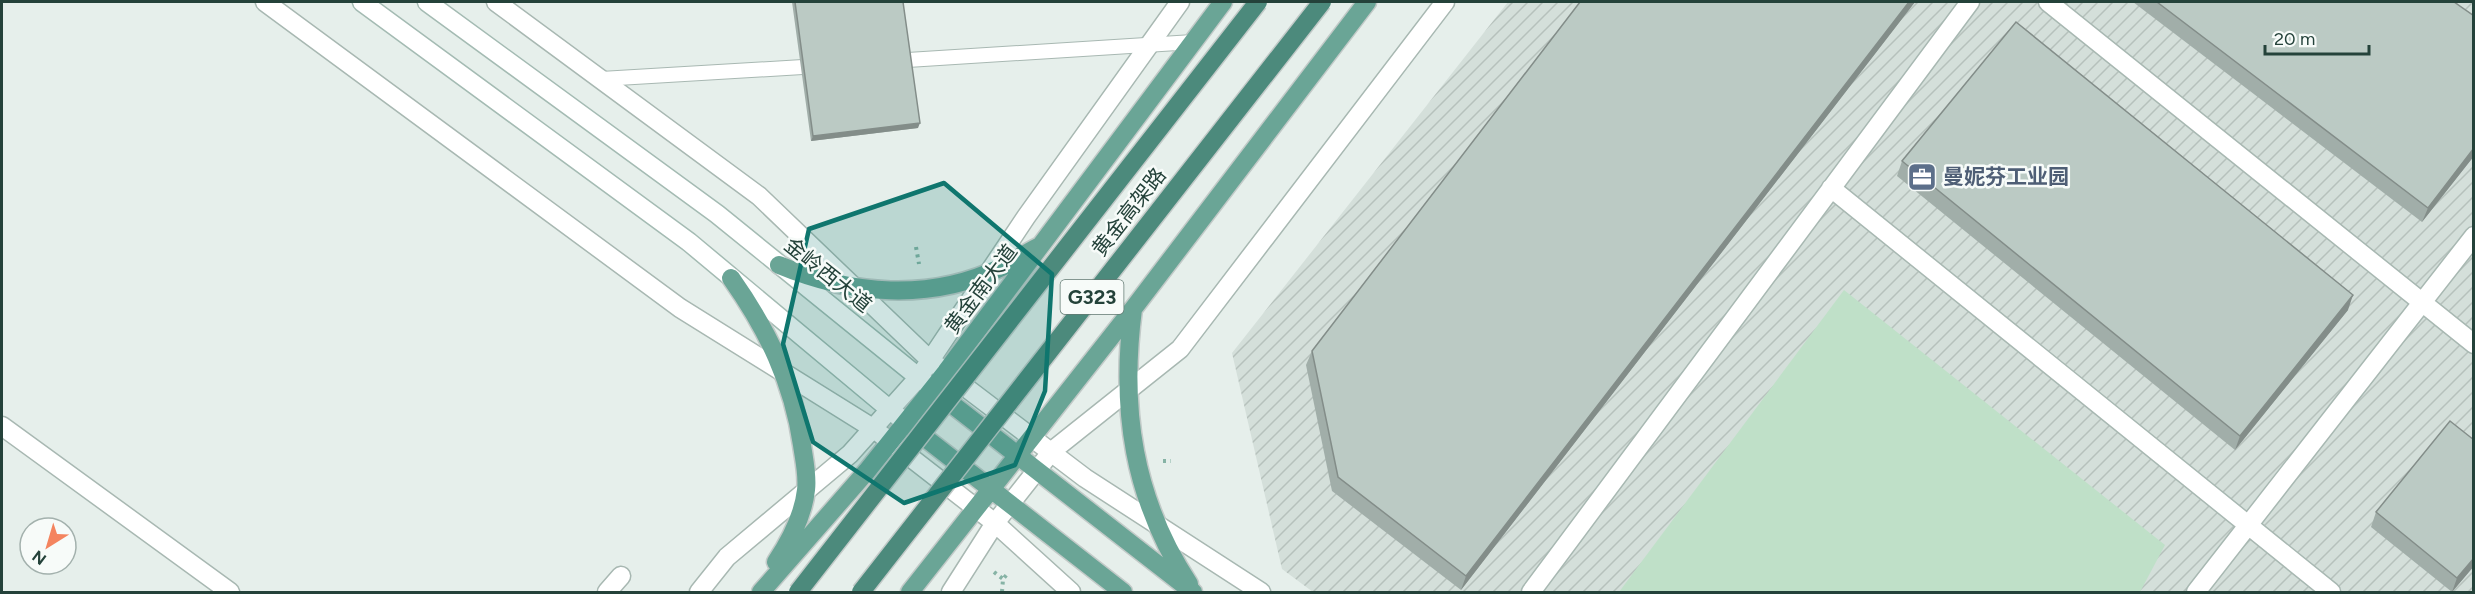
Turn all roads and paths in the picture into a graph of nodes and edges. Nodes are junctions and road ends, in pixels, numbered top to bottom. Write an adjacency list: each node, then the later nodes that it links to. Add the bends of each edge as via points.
1 (265, 2): 28 (street, via 680,308)
2 (362, 2): 22 (street, via 689,242)
3 (427, 2): 20 (street, 金岭西大道, via 707,207)
4 (496, 2): 16 (street)
5 (1180, 2): 21 (street)
6 (1223, 2): 13 (main road, 黄金南大道)
7 (1258, 2): 55 (highway, 黄金高架路 / G323, bridge)
8 (1322, 2): 56 (highway, 黄金高架路 / G323, bridge)
9 (1367, 2): 25 (main road)
10 (1445, 2): 32 (street, via 1180,349)
11 (1970, 2): 17 (street)
12 (2048, 2): 24 (street)
13 (1193, 42): 14 (lane); 19 (main road, 黄金南大道)
14 (873, 62)
15 (838, 65): 16 (lane)
16 (601, 80): 23 (street, via 759,196)
17 (1831, 188): 48 (street); 64 (street)
18 (2474, 236): 24 (street)
19 (1042, 244): 21 (main road); 29 (main road, 黄金南大道)
20 (779, 265): 23 (main road, via 807,277); 30 (street, 金岭西大道)
21 (990, 272): 23 (main road, via 924,290); 27 (street)
22 (731, 278): 28 (main road, via 754,312); 33 (street)
23 (855, 288): 27 (street)
24 (2421, 302): 26 (street); 48 (street)
25 (1133, 309): 32 (main road); 37 (main road)
26 (2474, 344)
27 (931, 361): 29 (street); 30 (street)
28 (784, 372): 36 (street); 43 (main road, via 800,425)
29 (946, 372): 31 (main road, 黄金南大道); 37 (street)
30 (919, 377): 31 (street, 金岭西大道); 33 (street)
31 (933, 389): 34 (main road, 黄金南大道); 40 (main road, 金岭西大道)
32 (1127, 391): 39 (street); 47 (main road, via 1137,464)
33 (890, 410): 34 (street); 36 (street)
34 (906, 423): 38 (main road, 黄金南大道); 42 (main road)
35 (2, 426): 51 (street)
36 (874, 429): 38 (street); 43 (street)
37 (1032, 436): 39 (street); 40 (main road)
38 (891, 442): 45 (street); 54 (main road, 黄金南大道)
39 (1052, 451): 41 (street); 47 (street, via 1085,478)
40 (1019, 454): 41 (main road, 金岭西大道); 42 (main road)
41 (1038, 469): 44 (street); 62 (main road, 金岭西大道)
42 (991, 490): 44 (main road); 45 (main road)
43 (806, 491): 53 (street, via 727,557); 54 (main road, via 792,537)
44 (1010, 504): 46 (street); 61 (main road)
45 (975, 508): 46 (street); 57 (main road)
46 (995, 523): 58 (street); 60 (street)
47 (1157, 523): 62 (main road); 63 (street)
48 (2248, 526): 65 (street); 66 (street)
49 (621, 576): 52 (street)
50 (1003, 579): 59 (path)
51 (230, 592)
52 (607, 592)
53 (699, 592)
54 (759, 592)
55 (798, 592)
56 (861, 592)
57 (910, 592)
58 (951, 592)
59 (1002, 592)
60 (1071, 592)
61 (1123, 592)
62 (1195, 592)
63 (1261, 592)
64 (1531, 592)
65 (2196, 592)
66 (2331, 592)

